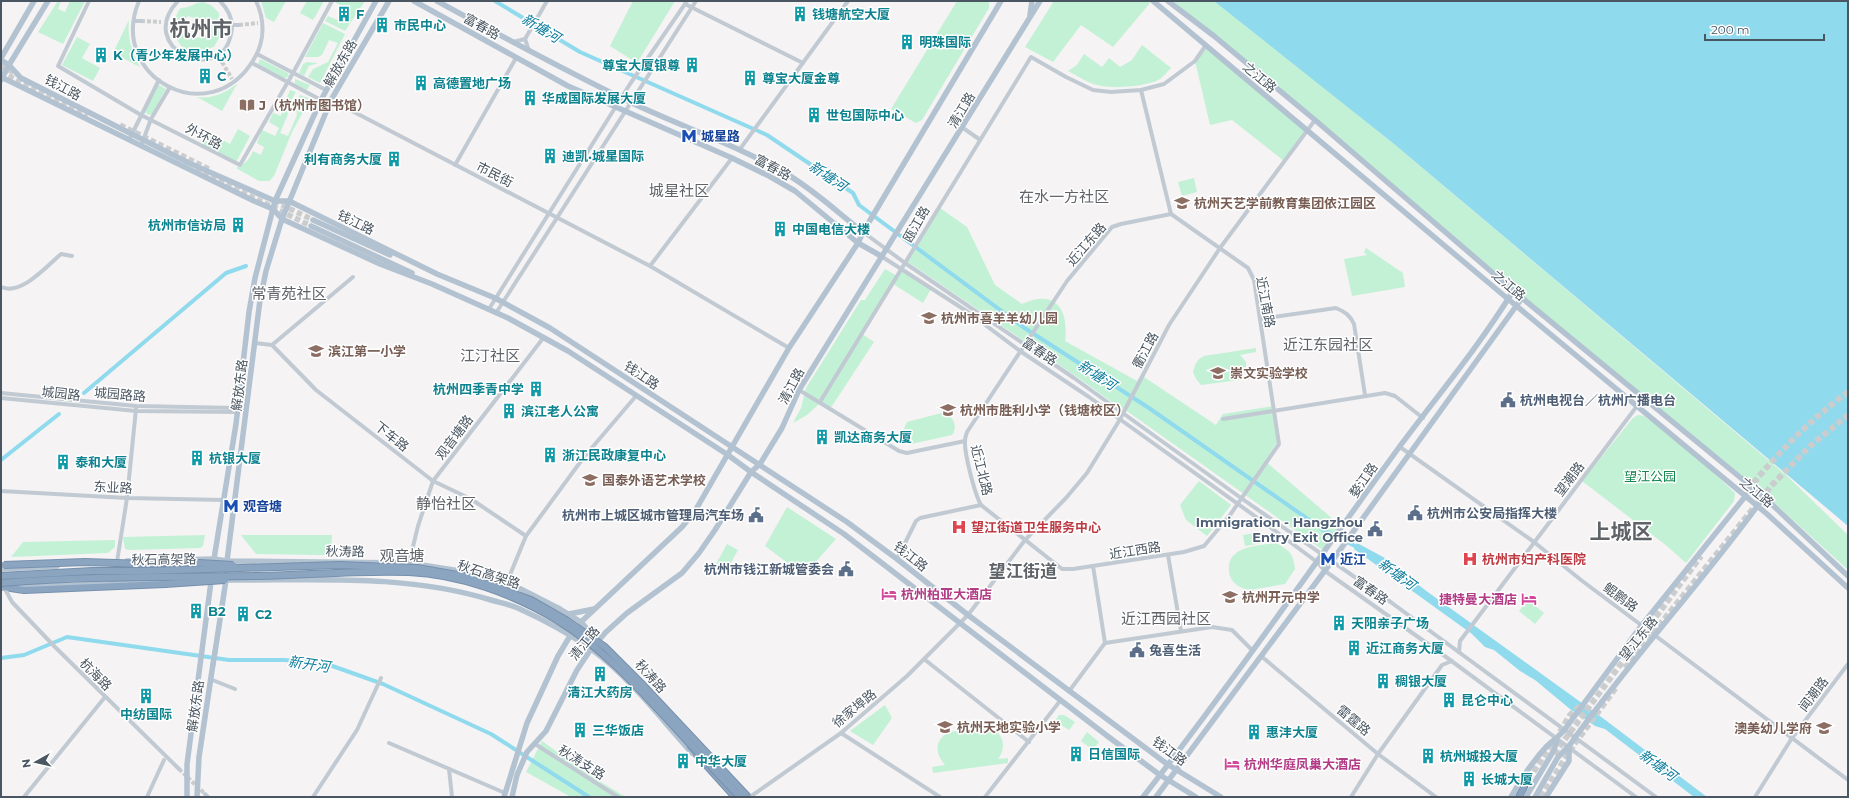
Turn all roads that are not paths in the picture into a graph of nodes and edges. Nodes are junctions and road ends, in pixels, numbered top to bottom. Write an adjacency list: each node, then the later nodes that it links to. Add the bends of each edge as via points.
1 (34, 1): 37 (main road)
2 (48, 1): 41 (main road)
3 (89, 1): 55 (street, 外环路, via 58,66)
4 (140, 1): 24 (street, via 134,13)
5 (178, 1): 27 (street, via 171,9)
6 (220, 1): 28 (street, via 231,17)
7 (256, 1): 34 (street, via 261,12 263,34)
8 (332, 1): 42 (street, 外环路)
9 (376, 1): 47 (main road, 解放东路)
10 (389, 1): 51 (main road, 解放东路)
11 (414, 1): 36 (main road, 富春路)
12 (436, 1): 31 (main road, 富春路)
13 (547, 1): 30 (street)
14 (696, 1): 22 (street)
15 (848, 1): 40 (street)
16 (1001, 1): 73 (main road, 清江路)
17 (1032, 1): 23 (main road)
18 (1040, 1): 23 (main road, 清江路)
19 (1154, 1): 32 (main road, 之江路)
20 (1168, 1): 57 (main road, 之江路)
21 (686, 2): 22 (street); 49 (street)
22 (692, 7): 40 (street); 52 (street)
23 (1029, 18): 58 (main road, 清江路)
24 (134, 21): 25 (street); 44 (street, via 133,34 138,55)
25 (141, 21)
26 (161, 22): 27 (street)
27 (166, 23): 35 (street, via 169,41 185,57 195,60)
28 (232, 25): 29 (street); 35 (street, via 225,48)
29 (239, 25)
30 (525, 39): 31 (street); 33 (street)
31 (513, 42): 33 (main road, 富春路)
32 (1206, 45): 48 (street, via 1195,61 1164,84); 59 (main road, 之江路)
33 (530, 51): 49 (main road, 富春路)
34 (257, 54): 39 (street); 42 (street)
35 (216, 55): 38 (street)
36 (516, 58): 53 (main road, 富春路, via 568,86); 65 (street)
37 (1, 59): 41 (main road, 钱江路)
38 (222, 62)
39 (252, 63): 45 (street); 46 (street, via 229,86 208,93 187,93)
40 (803, 63): 63 (street)
41 (9, 65): 43 (main road); 60 (main road, 钱江路, via 21,78)
42 (293, 73): 45 (street, 外环路); 47 (street)
43 (2, 79): 60 (main road, 钱江路)
44 (158, 80): 46 (street); 55 (street)
45 (287, 82): 50 (street); 56 (street, 外环路, via 240,165)
46 (170, 87): 56 (street)
47 (326, 90): 50 (main road, 解放东路)
48 (1141, 90): 61 (street, 瓯江路, via 1093,90 1031,57); 70 (street)
49 (623, 98): 52 (main road, 富春路); 53 (street)
50 (321, 100): 66 (main road, 解放东路)
51 (331, 100): 65 (street, 市民街); 67 (main road, 解放东路)
52 (631, 102): 54 (street); 63 (main road, 富春路)
53 (618, 107): 54 (main road, 富春路); 69 (street)
54 (626, 110): 64 (main road, 富春路); 71 (street)
55 (141, 114): 56 (street, 外环路); 60 (street)
56 (151, 119): 62 (street)
57 (1315, 120): 59 (street, 衢江路); 86 (main road, 之江路)
58 (963, 128): 61 (street); 75 (main road, 清江路)
59 (1306, 130): 76 (street, 衢江路); 89 (main road, 之江路)
60 (131, 137): 62 (main road, 钱江路)
61 (979, 139): 79 (street, 瓯江路)
62 (142, 143): 66 (main road, 钱江路); 68 (main road, 钱江路)
63 (740, 149): 73 (main road, 富春路, via 787,174)
64 (732, 158): 74 (main road, 富春路, via 795,191); 80 (street)
65 (455, 165): 69 (street, 市民街)
66 (275, 200): 67 (main road, 钱江路); 68 (main road, 解放东路)
67 (289, 201): 72 (main road, 解放东路); 82 (main road, 钱江路)
68 (273, 209): 72 (main road, 钱江路); 109 (main road, 解放东路, via 255,278)
69 (550, 214): 71 (street, 市民街); 87 (street)
70 (1171, 214): 76 (street); 98 (street, 近江东路, via 1112,227 1067,281)
71 (558, 218): 80 (street, 市民街); 90 (street)
72 (282, 219): 84 (main road, 钱江路, via 380,264); 96 (main road, 解放东路, via 266,271)
73 (863, 232): 74 (main road, 清江路); 75 (street, 富春路)
74 (858, 243): 78 (main road, 富春路); 99 (main road, 清江路)
75 (886, 248): 78 (main road, 清江路); 79 (street, 富春路)
76 (1220, 248): 94 (street, 近江南路, via 1248,268 1254,280); 112 (street, 衢江路, via 1169,325)
77 (72, 256): 85 (street, via 61,254 20,287)
78 (881, 256): 81 (street, 富春路); 101 (main road, 清江路)
79 (905, 263): 81 (street, 瓯江路); 98 (street, 富春路)
80 (650, 266): 99 (street, 市民街)
81 (901, 269): 100 (street, 富春路, via 968,312); 106 (street, 瓯江路)
82 (437, 274): 84 (main road, via 312,223); 87 (main road, 钱江路)
83 (353, 277): 97 (street)
84 (432, 284): 92 (main road, 钱江路)
85 (1, 287)
86 (1513, 291): 88 (main road, 之江路); 89 (main road, 婺江路)
87 (495, 298): 90 (main road, 钱江路); 92 (street)
88 (1522, 298): 91 (main road, 婺江路); 124 (main road, 之江路)
89 (1508, 300): 91 (main road, 之江路); 113 (main road, 婺江路)
90 (503, 302): 93 (street); 117 (main road, 钱江路, via 550,328)
91 (1516, 306): 108 (main road, 之江路); 119 (main road, 婺江路)
92 (489, 309): 93 (main road, 钱江路)
93 (496, 313): 95 (main road, 钱江路)
94 (1260, 319): 103 (street, via 1336,308 1344,311 1354,324); 111 (street, 近江南路)
95 (544, 337): 104 (main road, 钱江路); 123 (street, 观音塘路)
96 (255, 343): 97 (street); 141 (main road, 解放东路)
97 (272, 345): 123 (street, 下车路, via 316,390)
98 (1024, 345): 100 (street, 近江东路); 112 (street, 富春路)
99 (789, 348): 117 (main road, 清江路)
100 (1020, 351): 115 (street, 富春路, via 1089,397); 116 (street, 近江北路, via 967,432)
101 (799, 390): 106 (street); 121 (main road, 清江路, via 782,428)
102 (1, 393): 107 (street, 城园路路)
103 (1365, 395): 111 (street); 113 (street, via 1385,393 1395,396)
104 (636, 396): 120 (main road, 钱江路); 134 (street, via 584,457)
105 (1, 398): 110 (street, 城园路)
106 (820, 402): 116 (street, via 892,448 903,452)
107 (136, 406): 109 (street, 城园路路); 110 (street)
108 (1636, 406): 126 (main road, 之江路); 136 (street, 望潮路)
109 (238, 410): 110 (street, 城园路); 130 (main road, 解放东路)
110 (136, 411): 128 (street)
111 (1274, 411): 114 (street); 129 (street, 近江南路, via 1279,444)
112 (1122, 413): 115 (street, 衢江路); 129 (street, 富春路)
113 (1423, 418): 118 (main road, 婺江路)
114 (1223, 419)
115 (1119, 421): 131 (street, 富春路); 135 (street, 衢江路, via 1087,473)
116 (964, 441): 132 (street, 近江北路, via 977,498)
117 (732, 447): 120 (main road, 清江路); 121 (main road, 钱江路)
118 (1400, 447): 119 (street, 鲲鹏路); 138 (main road, 婺江路)
119 (1410, 454): 136 (street, 鲲鹏路); 142 (main road, 婺江路)
120 (728, 455): 122 (main road, 钱江路); 158 (main road, 清江路, via 695,511 682,527)
121 (760, 464): 122 (main road, 清江路); 140 (main road, 钱江路)
122 (751, 472): 162 (main road, 钱江路, via 844,534); 168 (main road, 清江路, via 715,530 682,573 627,613)
123 (433, 481): 134 (street, 下车路, via 471,500); 145 (street, 观音塘路)
124 (1752, 488): 126 (main road, 望江东路); 127 (main road, 之江路)
125 (1, 491): 128 (street, 东业路)
126 (1746, 497): 133 (main road, 之江路); 163 (main road, 望江东路)
127 (1764, 497): 133 (main road, 望江东路); 152 (main road, 之江路)
128 (127, 498): 130 (street, 东业路); 143 (street)
129 (1241, 498): 131 (street, 近江南路); 138 (street, 富春路)
130 (224, 500): 139 (main road, 解放东路)
131 (1237, 504): 137 (street, 近江西路, via 1204,546); 144 (street, 富春路)
132 (981, 505): 135 (street, 近江北路); 140 (street, via 920,518 916,521)
133 (1758, 506): 157 (main road, 之江路); 165 (main road, 望江东路)
134 (526, 536): 155 (street)
135 (1025, 540): 146 (street, 近江西路, via 1062,569); 160 (street, 衢江路)
136 (1534, 542): 163 (street, 鲲鹏路); 167 (street, 望潮路)
137 (1168, 555): 146 (street, 近江西路); 164 (street)
138 (1322, 555): 142 (street, 富春路); 144 (main road, 婺江路)
139 (214, 559): 141 (main road, 秋涛路); 143 (main road, 秋涛路); 153 (main road, 解放东路)
140 (897, 559): 160 (main road, 钱江路)
141 (227, 561): 145 (main road, 秋涛路); 154 (main road, 解放东路)
142 (1332, 561): 149 (main road, 婺江路); 170 (street, 富春路)
143 (117, 562): 147 (main road, 秋涛路)
144 (1317, 562): 149 (street, 富春路); 172 (main road, 婺江路)
145 (409, 563): 155 (main road, 秋涛路, via 473,573)
146 (1093, 566): 169 (street)
147 (2, 567): 148 (highway, bridge, via 56,562 182,562)
148 (259, 567): 150 (highway, 秋石高架路, bridge, via 92,570); 186 (highway, 秋石高架路, bridge, via 339,565 417,568 469,577 531,600 566,620 604,647)
149 (1325, 571): 174 (street, 富春路); 175 (main road, 婺江路)
150 (1, 576)
151 (261, 576): 156 (highway, 秋石高架路, bridge, via 78,579); 156 (highway, bridge, via 184,584 24,590); 189 (highway, 秋石高架路, bridge, via 411,572 458,580 501,594 556,619 601,651 638,686)
152 (1848, 576)
153 (212, 580): 154 (main road, 秋涛路); 156 (main road, 秋涛路); 211 (main road, 解放东路, via 187,764)
154 (226, 580): 166 (main road, 秋涛路, via 353,581 436,586 522,609); 181 (main road, 解放东路, bridge)
155 (507, 582): 159 (main road, 秋涛路)
156 (2, 586): 184 (street, 杭海路, via 12,602)
157 (1848, 588)
158 (596, 608): 159 (main road); 161 (main road, 清江路)
159 (569, 614): 161 (main road, 秋涛路)
160 (968, 615): 162 (street, 衢江路); 183 (main road, 钱江路)
161 (581, 622): 166 (main road, 清江路); 168 (main road, 秋涛路)
162 (960, 623): 176 (street, 徐家埠路); 185 (main road, 钱江路)
163 (1642, 625): 165 (street, 鲲鹏路); 187 (main road, 望江东路)
164 (1180, 631): 169 (street); 172 (street, via 1212,626 1232,630)
165 (1654, 635): 190 (main road, 望江东路); 191 (street, 鲲鹏路)
166 (570, 636): 171 (main road, 秋涛路); 203 (main road, 清江路, via 558,656 527,724 519,747)
167 (1461, 640): 170 (street); 173 (street, 望潮路)
168 (598, 642): 171 (main road, 清江路); 219 (main road, 秋涛路, via 645,684 684,732)
169 (1105, 643): 183 (street)
170 (1449, 645): 173 (street, 富春路)
171 (591, 649): 195 (main road, 清江路, via 577,670 546,731); 217 (main road, 秋涛路, via 632,687)
172 (1253, 651): 199 (main road, 婺江路)
173 (1459, 652): 187 (street, 富春路)
174 (1442, 654): 177 (street, 富春路); 179 (street)
175 (1261, 656): 197 (street, 雷霆路); 202 (main road, 婺江路)
176 (924, 659): 188 (street, 徐家埠路); 193 (street)
177 (1452, 661): 179 (street); 192 (street, 富春路)
178 (1848, 664): 191 (street, 闻潮路)
179 (1442, 665): 197 (street)
180 (381, 678): 213 (street, via 357,730)
181 (210, 679): 182 (street); 212 (main road, 解放东路, via 199,757)
182 (235, 689)
183 (1070, 690): 199 (main road, 钱江路)
184 (105, 697): 200 (street, 杭海路); 209 (street)
185 (1060, 701): 193 (street); 204 (main road, 钱江路)
186 (663, 706): 220 (highway, 秋石高架路, bridge); 221 (highway, bridge)
187 (1566, 729): 190 (street, 富春路); 192 (main road, 望江东路)
188 (841, 733): 220 (street, 徐家埠路); 222 (street)
189 (681, 734): 217 (highway, bridge, via 696,756); 218 (highway, 秋石高架路, bridge)
190 (1574, 738): 196 (main road, 望江东路); 236 (street, 富春路)
191 (1792, 738): 205 (street, 鲲鹏路); 237 (street, 闻潮路)
192 (1557, 739): 196 (street, 富春路); 230 (main road, via 1548,745 1525,773); 232 (main road, via 1554,750)
193 (1029, 742): 223 (street)
194 (389, 743): 201 (street)
195 (535, 744): 203 (main road, 清江路, via 527,752); 216 (street, 秋涛支路)
196 (1569, 746): 233 (main road, 望江东路, via 1558,757); 234 (main road, via 1569,762); 235 (street, 富春路)
197 (1378, 754): 228 (street); 229 (street, 雷霆路)
198 (164, 760): 210 (street)
199 (1167, 764): 202 (main road, 钱江路); 204 (main road, 婺江路)
200 (179, 769)
201 (450, 769): 208 (street); 214 (street)
202 (1176, 770): 206 (main road, 婺江路); 227 (main road, 钱江路)
203 (514, 775): 208 (main road); 215 (main road)
204 (1160, 775): 206 (main road, 钱江路); 224 (main road, 婺江路)
205 (1848, 780)
206 (1169, 781): 225 (main road, 婺江路); 226 (main road, 钱江路)
207 (1524, 787): 231 (highway)
208 (504, 795)
209 (24, 797)
210 (147, 797)
211 (187, 797)
212 (197, 797)
213 (313, 797)
214 (452, 797)
215 (512, 797)
216 (618, 797)
217 (734, 797)
218 (740, 797)
219 (744, 797)
220 (749, 797)
221 (754, 797)
222 (940, 797)
223 (985, 797)
224 (1143, 797)
225 (1156, 797)
226 (1196, 797)
227 (1221, 797)
228 (1351, 797)
229 (1436, 797)
230 (1511, 797)
231 (1519, 797)
232 (1526, 797)
233 (1535, 797)
234 (1546, 797)
235 (1636, 797)
236 (1656, 797)
237 (1755, 797)

